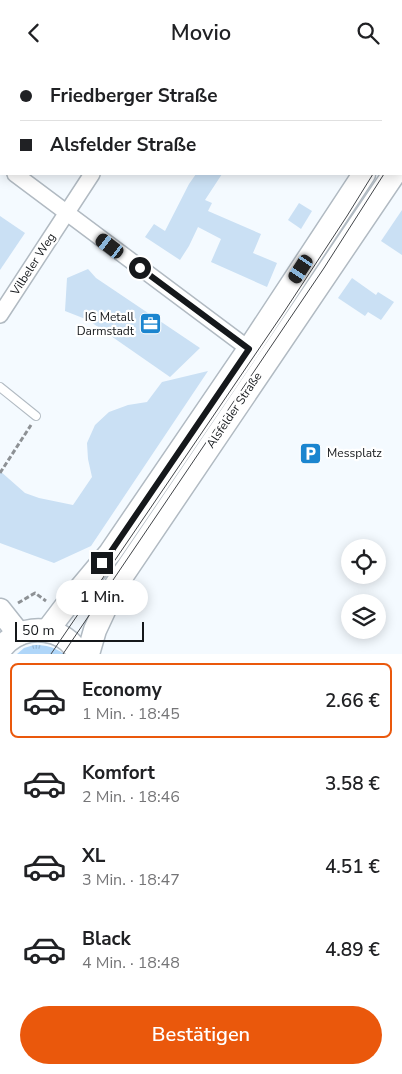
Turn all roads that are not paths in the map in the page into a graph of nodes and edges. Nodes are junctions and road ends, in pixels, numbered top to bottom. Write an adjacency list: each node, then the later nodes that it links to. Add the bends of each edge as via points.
1 (16, 175): 5 (street)
2 (91, 175): 5 (street, Vilbeler Weg)
3 (363, 175): 7 (street, Alsfelder Straße)
4 (393, 175): 15 (street, Alsfelder Straße, via 116,585 95,630)
5 (66, 213): 6 (street, Vilbeler Weg); 7 (street)
6 (0, 315)
7 (249, 349): 11 (street, Alsfelder Straße, via 110,553)
8 (0, 387): 9 (lane)
9 (36, 416)
10 (0, 610): 12 (street)
11 (47, 631): 12 (street); 14 (street, via 63,637)
12 (19, 634): 13 (street)
13 (0, 650)
14 (79, 654)
15 (88, 654)

